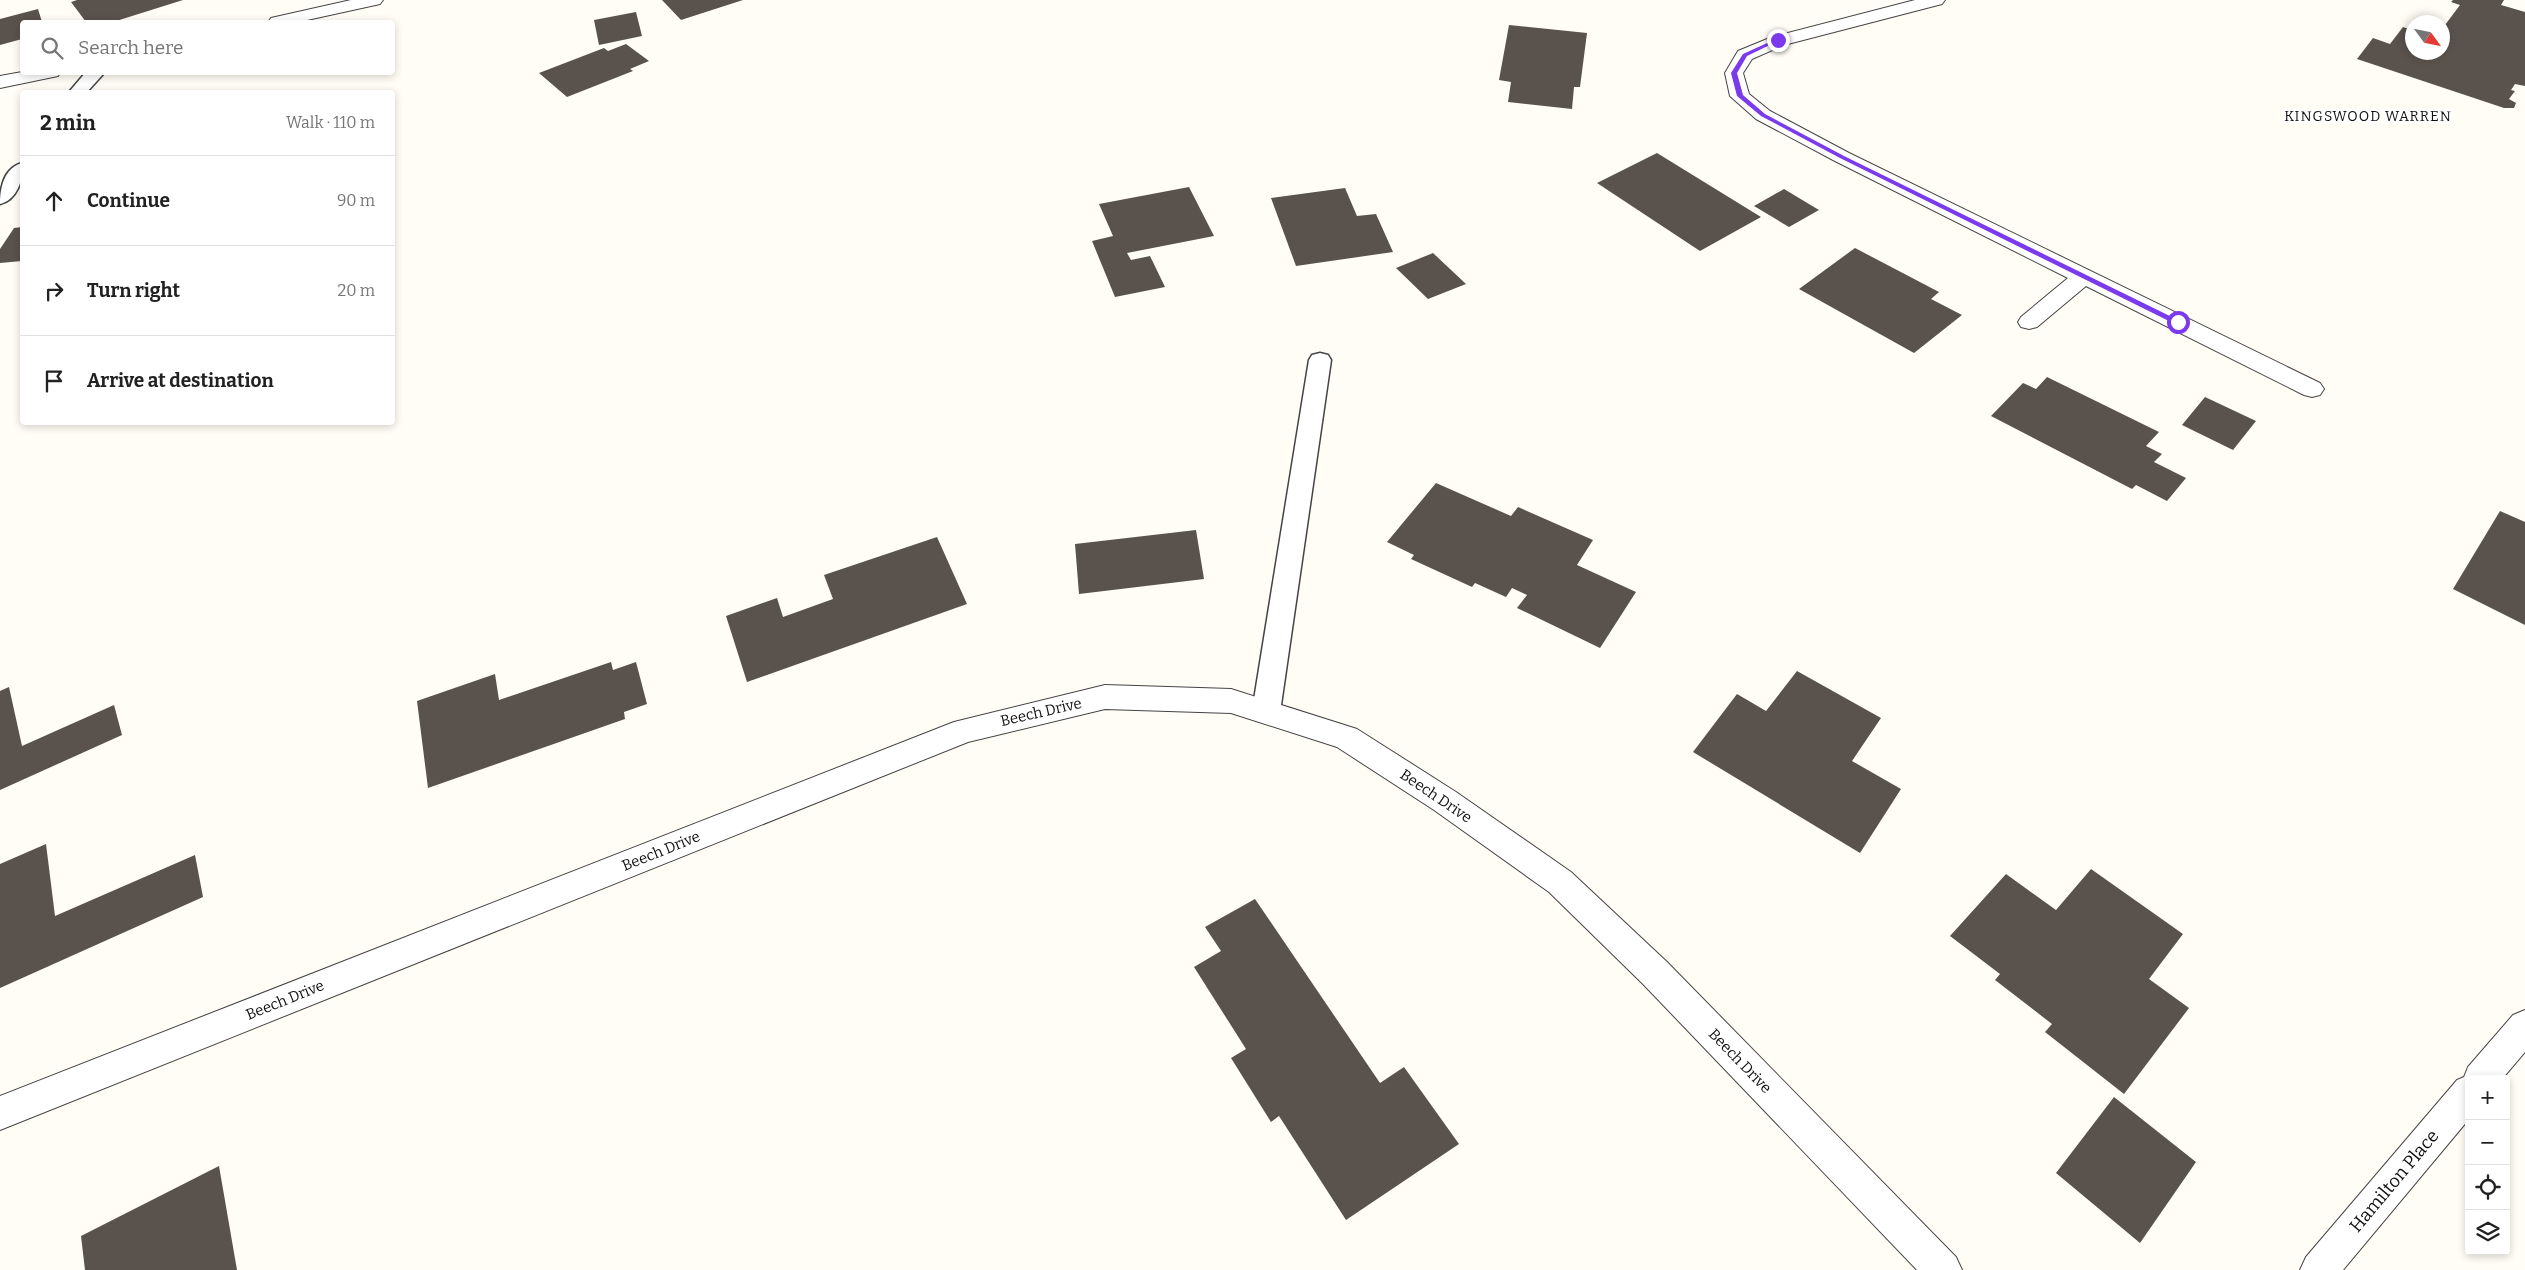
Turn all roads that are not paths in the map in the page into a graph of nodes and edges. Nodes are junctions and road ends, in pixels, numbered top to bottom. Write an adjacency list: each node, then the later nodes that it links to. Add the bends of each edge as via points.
1 (374, 0): 3 (street)
2 (1936, 0): 10 (street, via 1778,40 1745,55 1734,73 1740,96 1763,115 1842,157)
3 (286, 20)
4 (36, 75): 6 (street)
5 (93, 75): 7 (lane)
6 (0, 82)
7 (80, 90)
8 (20, 172): 9 (lane)
9 (0, 198)
10 (2084, 276): 11 (street); 13 (street)
11 (2029, 322)
12 (1320, 360): 14 (lane)
13 (2312, 388)
14 (1266, 712): 18 (street, Beech Drive, via 1232,701 1105,697 964,731); 19 (street, Beech Drive, via 1347,738 1445,801 1560,882 1655,973)
15 (2525, 1026): 16 (street)
16 (2483, 1075)
17 (2465, 1097): 20 (street, Hamilton Place)
18 (0, 1113)
19 (1943, 1270)
20 (2319, 1270)

